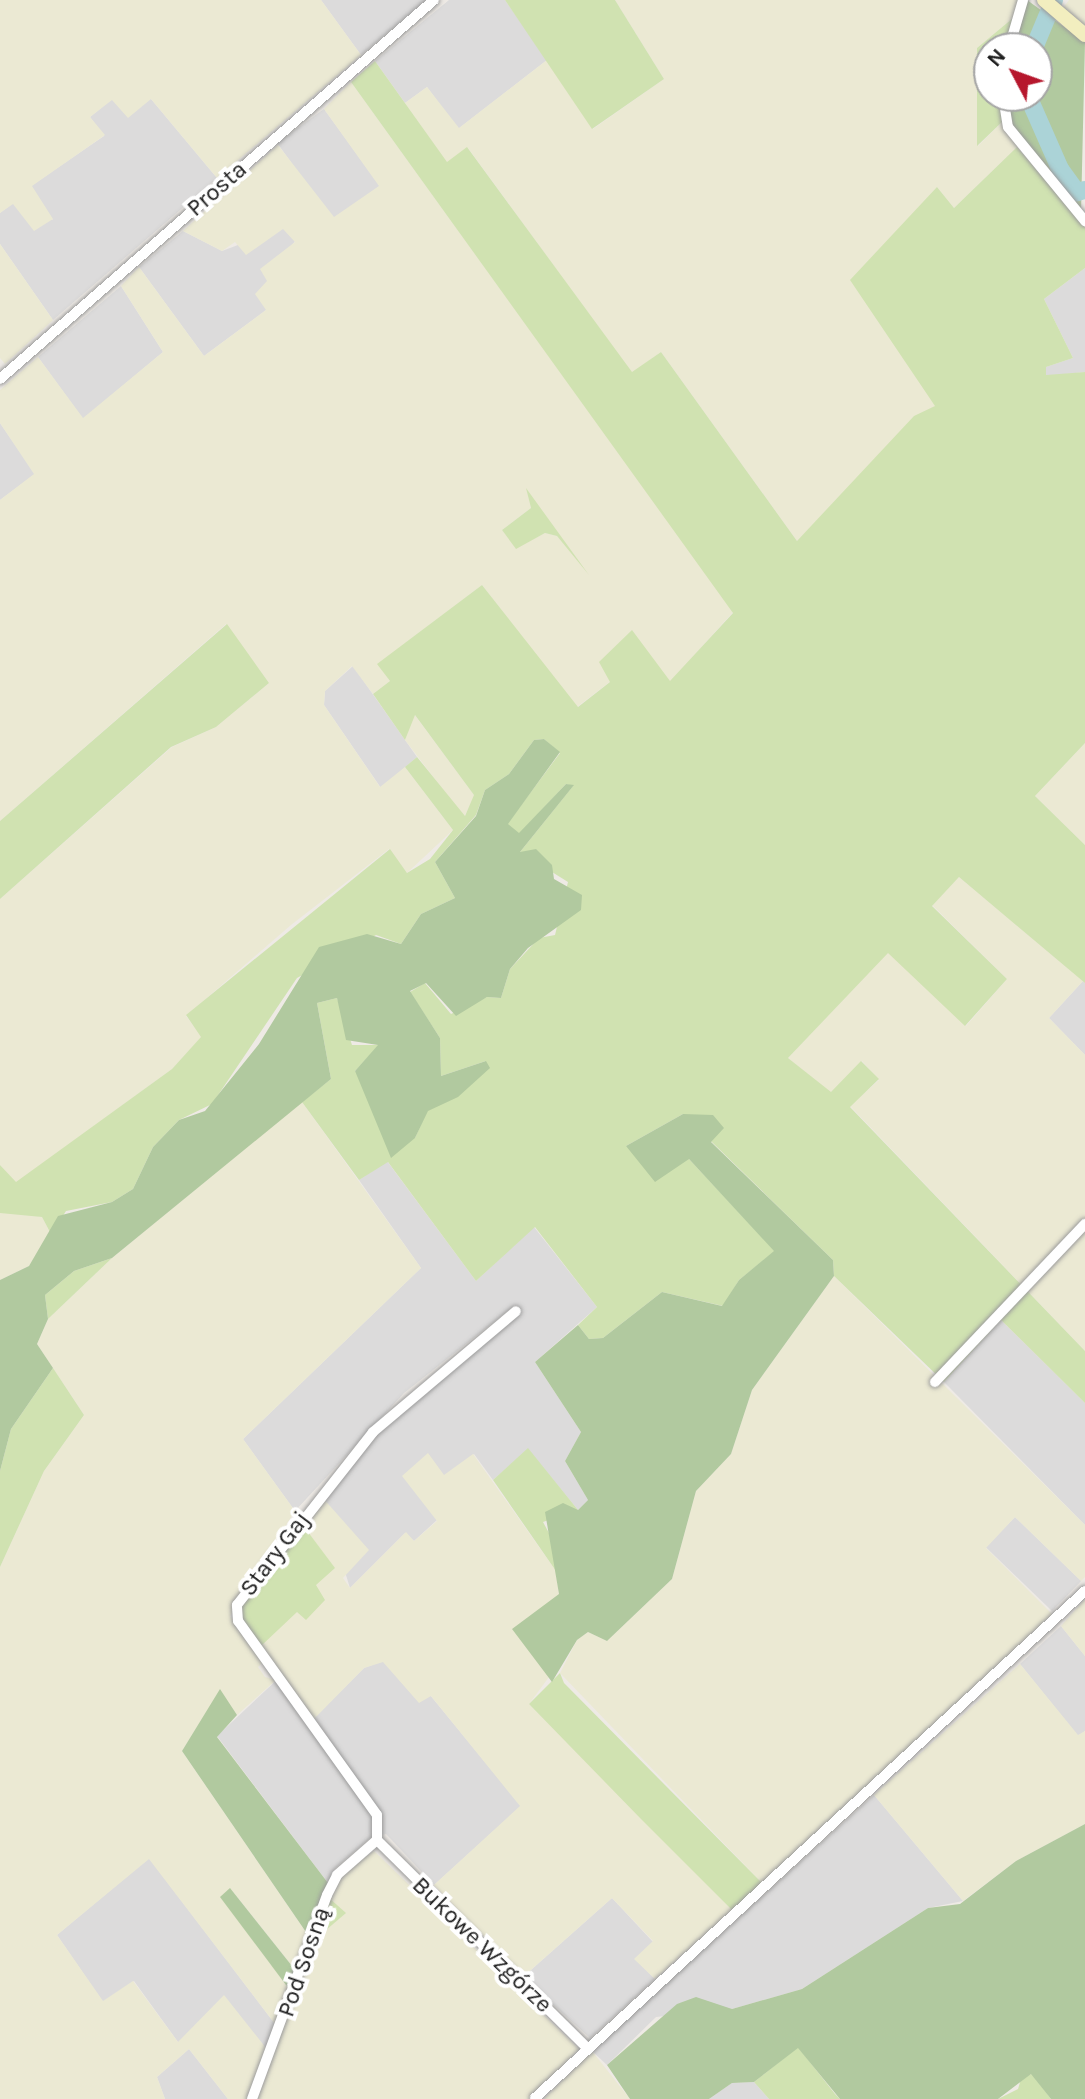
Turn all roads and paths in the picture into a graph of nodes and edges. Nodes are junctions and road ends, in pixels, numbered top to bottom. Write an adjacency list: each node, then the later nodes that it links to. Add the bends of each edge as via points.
1 (434, 0): 8 (street, Prosta)
2 (1023, 0): 4 (street)
3 (1044, 0): 5 (street)
4 (1014, 32)
5 (1085, 35)
6 (1006, 112): 7 (street, via 1008,127)
7 (1085, 221)
8 (0, 379)
9 (1085, 1224): 11 (street)
10 (516, 1311): 13 (street, Stary Gaj, via 373,1432 237,1605 238,1621 377,1815)
11 (935, 1382)
12 (1085, 1591): 14 (street)
13 (377, 1840): 14 (street, Bukowe Wzgórze); 16 (street, Pod Sosną, via 337,1875 327,1895)
14 (588, 2049): 15 (street)
15 (535, 2098)
16 (252, 2099)

